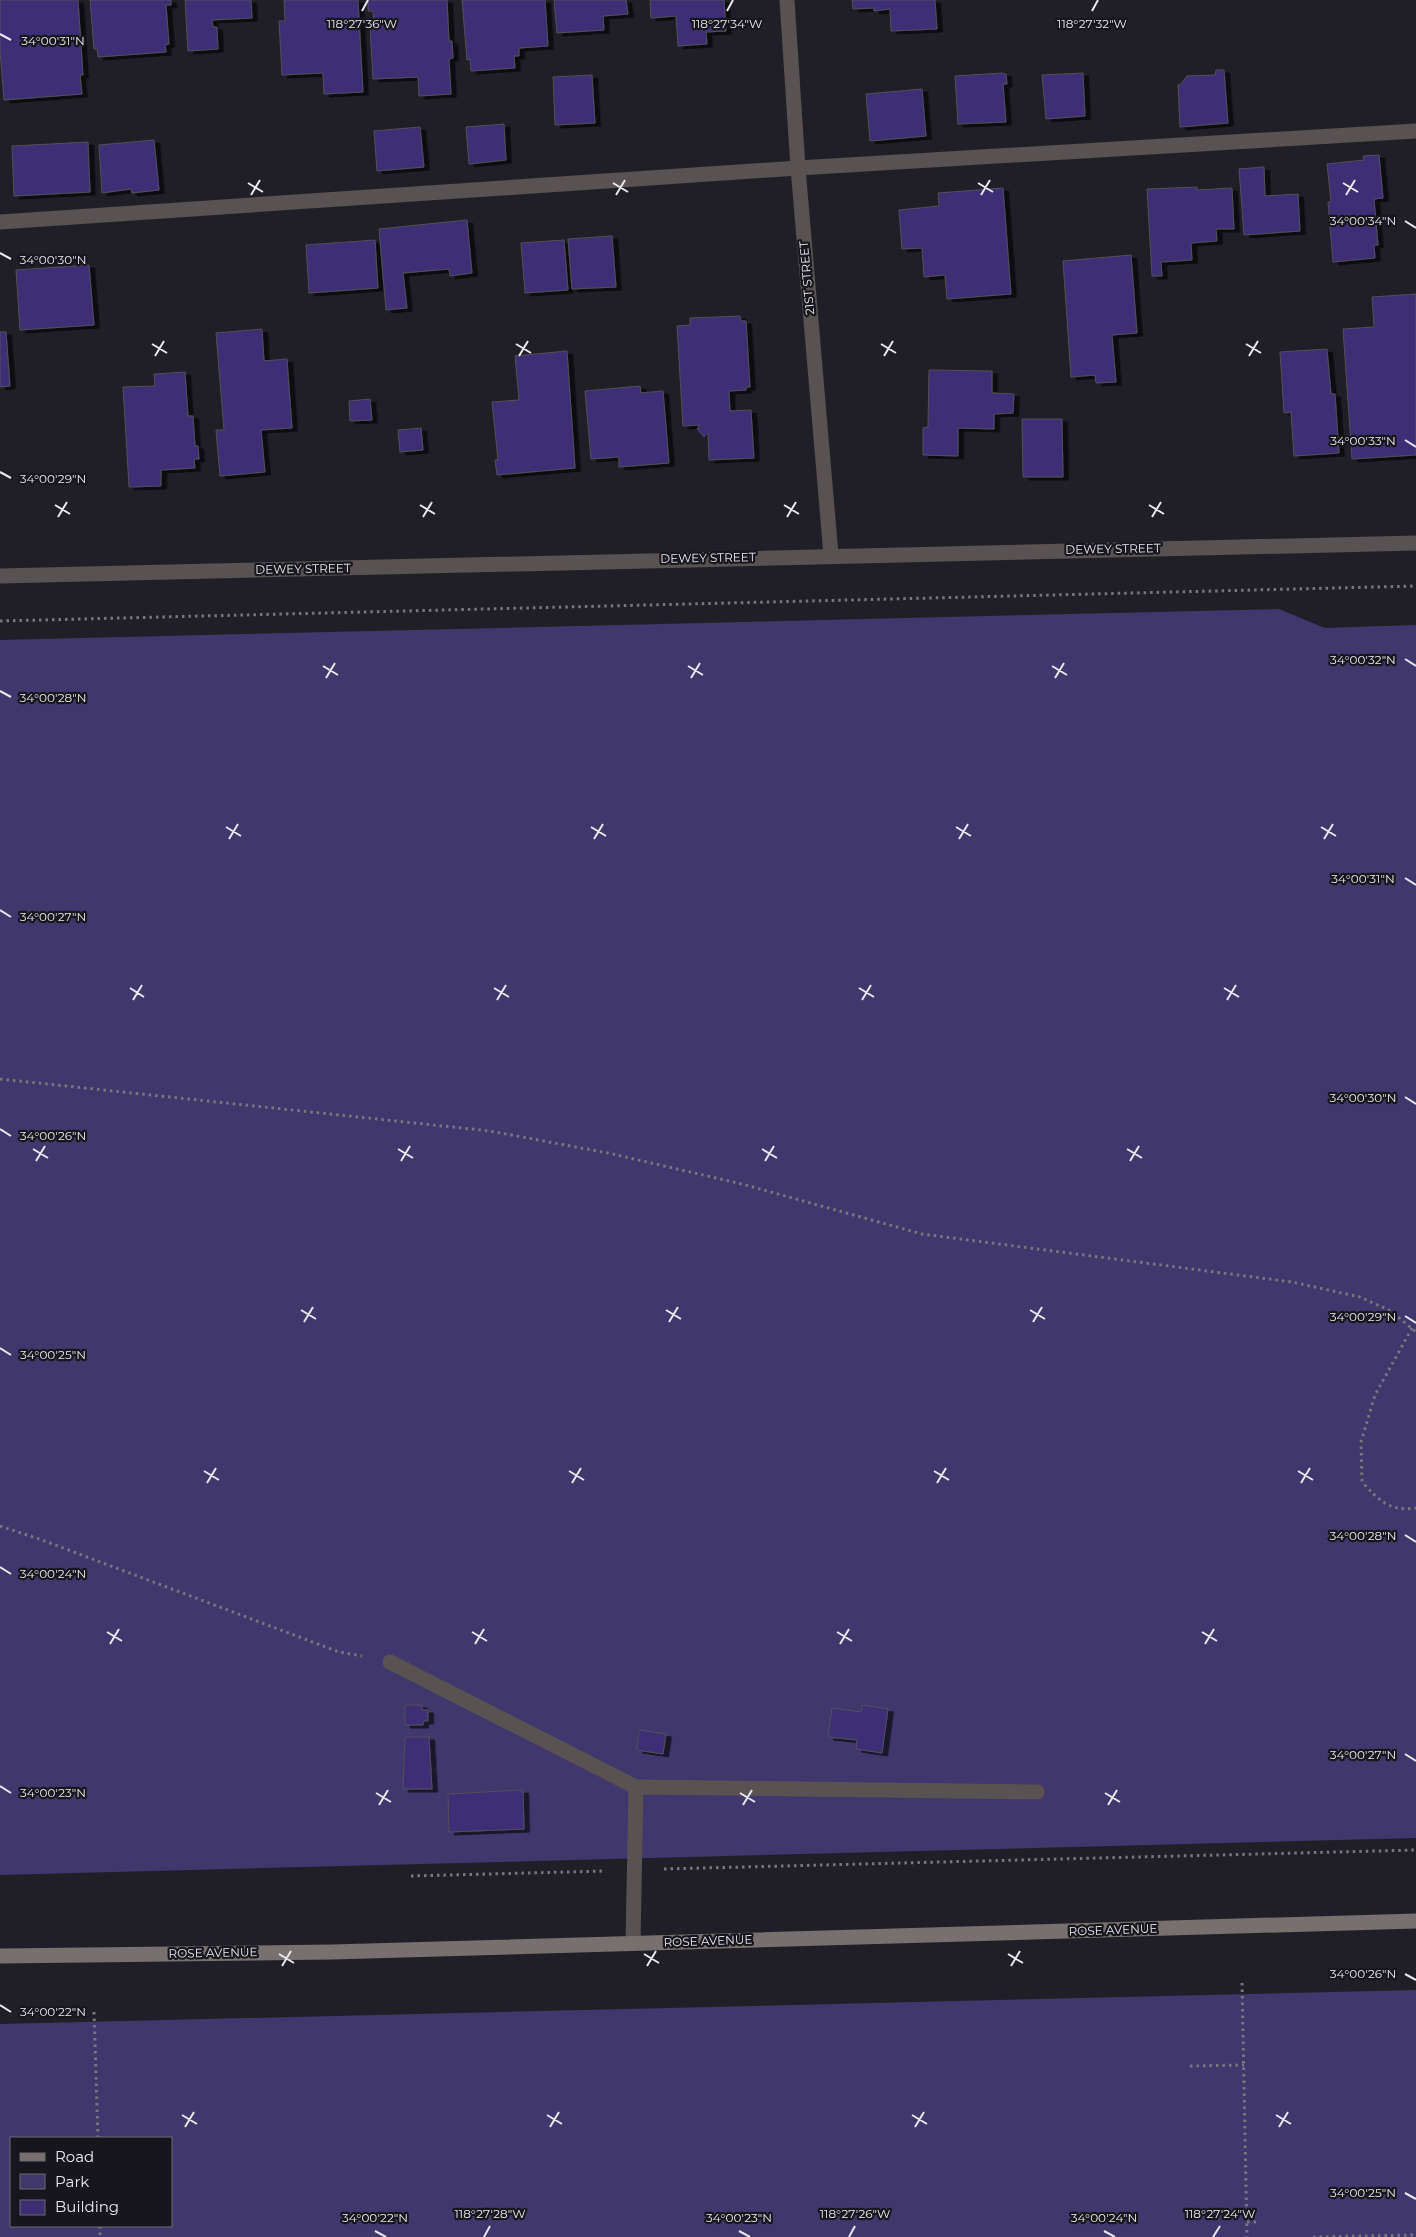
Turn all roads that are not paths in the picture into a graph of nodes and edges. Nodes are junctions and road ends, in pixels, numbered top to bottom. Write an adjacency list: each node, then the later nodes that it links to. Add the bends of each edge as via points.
1 (787, 0): 3 (street, 21ST STREET)
2 (1416, 131): 3 (street)
3 (798, 168): 4 (street); 6 (street, 21ST STREET)
4 (0, 222)
5 (1416, 543): 6 (street, DEWEY STREET)
6 (831, 555): 7 (street, DEWEY STREET)
7 (0, 576)
8 (390, 1662): 9 (street)
9 (636, 1787): 10 (street); 12 (street)
10 (1037, 1792)
11 (1416, 1921): 12 (street, ROSE AVENUE)
12 (633, 1943): 13 (street, ROSE AVENUE, via 332,1952)
13 (0, 1956)

